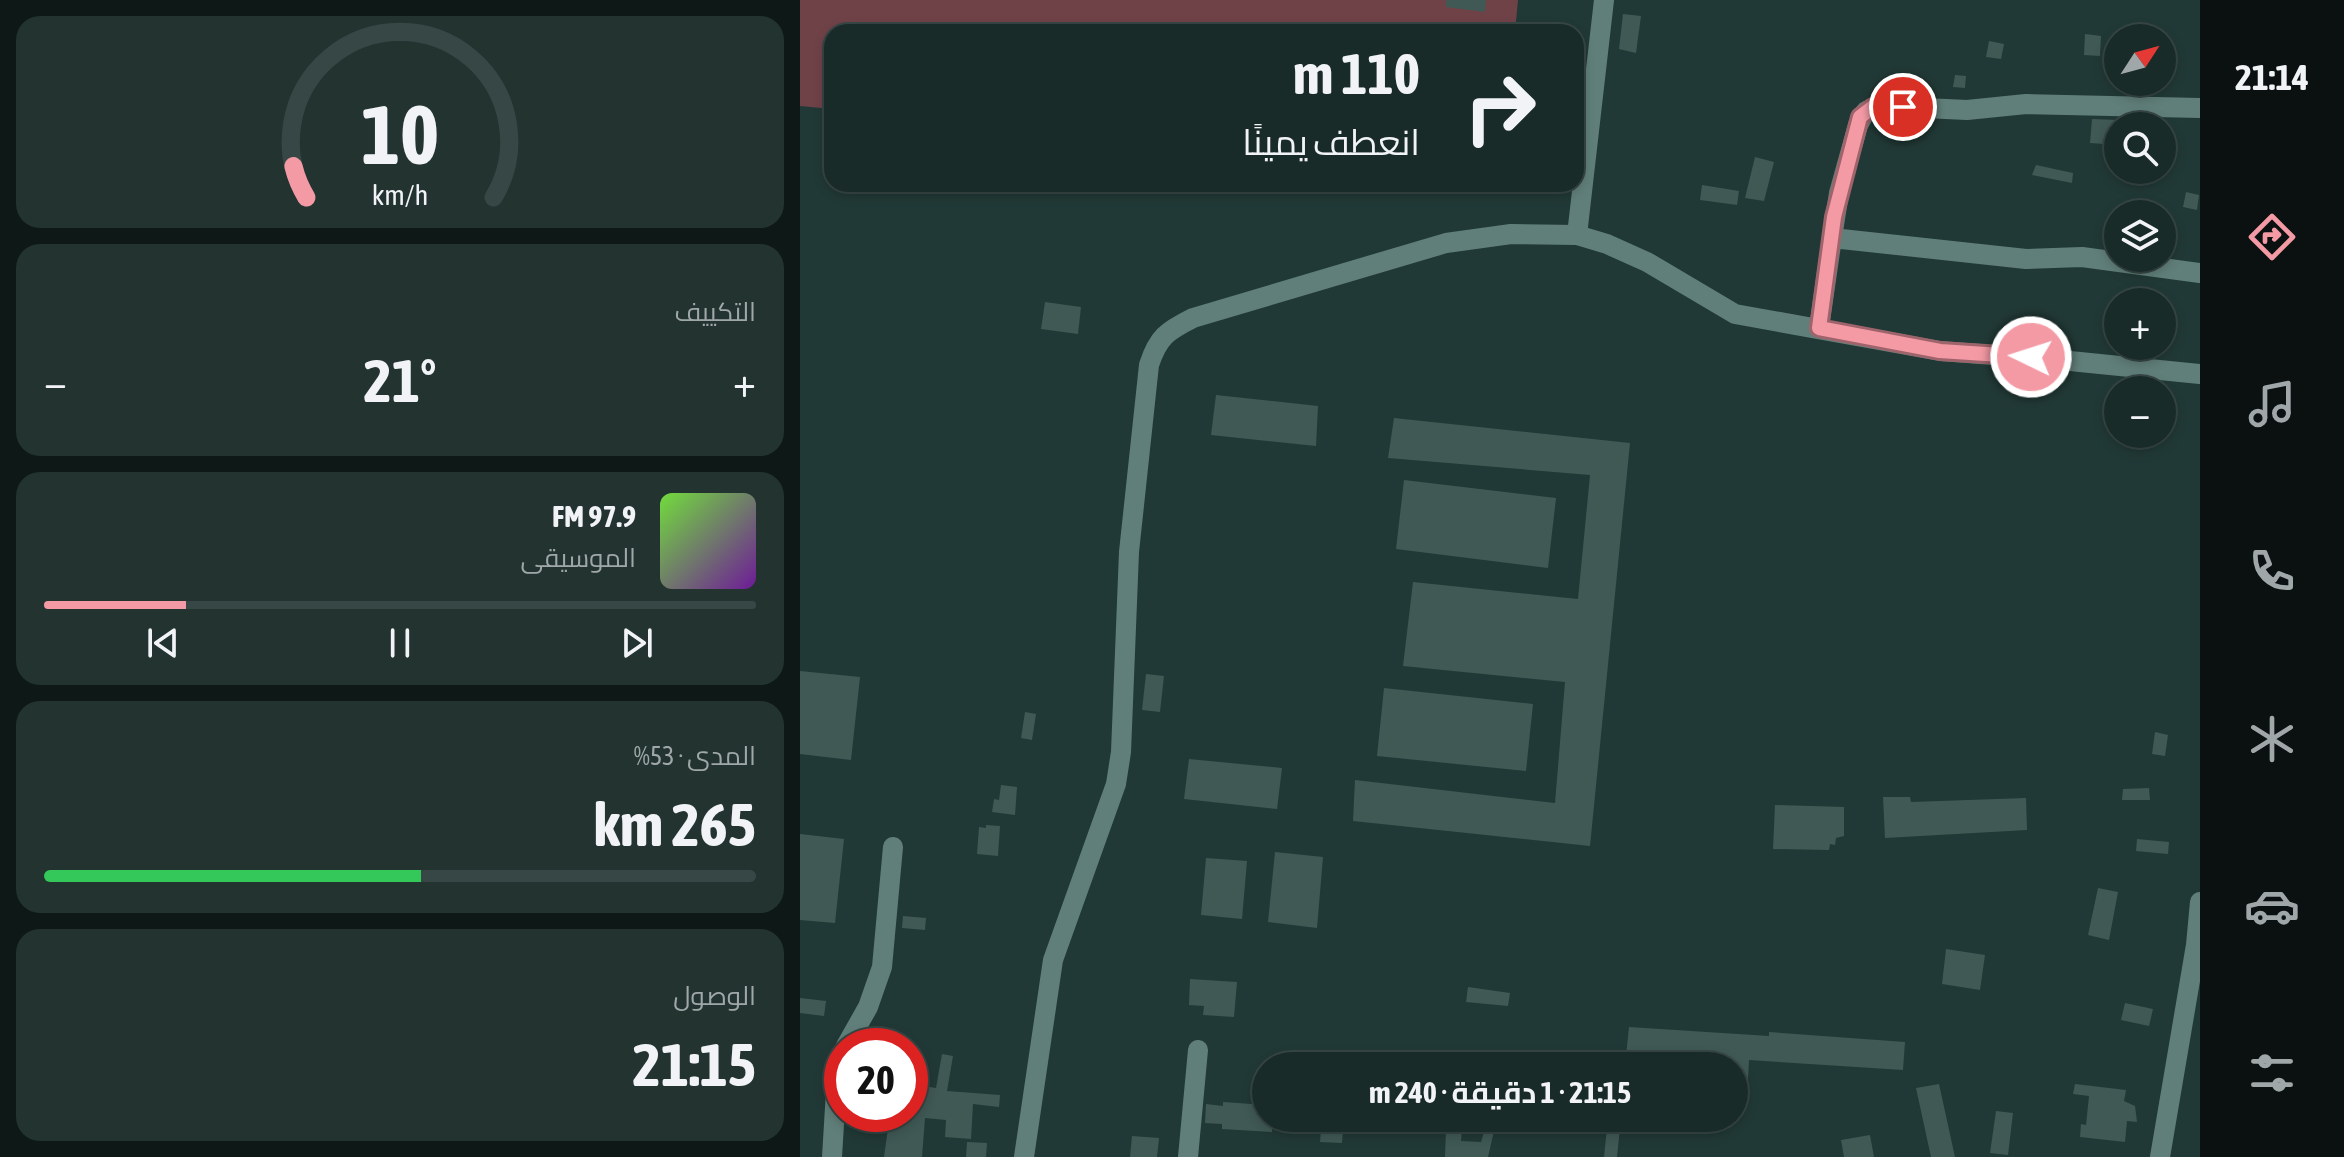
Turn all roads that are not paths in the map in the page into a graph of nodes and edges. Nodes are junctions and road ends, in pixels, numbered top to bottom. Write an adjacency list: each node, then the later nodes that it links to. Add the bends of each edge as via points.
1 (1604, 0): 3 (lane)
2 (2200, 108): 6 (lane, via 1873,107 1860,117)
3 (1584, 174)
4 (1582, 192): 5 (lane)
5 (1577, 235): 8 (lane, via 1637,257 1735,314); 16 (lane, via 1511,234 1446,243 1193,318 1156,344 1149,365 1129,552 1116,784 1053,960)
6 (1832, 238): 7 (lane, via 2026,259 2082,257); 8 (lane)
7 (2200, 273)
8 (1819, 328): 9 (lane, via 1940,351)
9 (2200, 374)
10 (893, 847): 12 (lane, via 882,967)
11 (2200, 902): 18 (lane)
12 (856, 1028)
13 (1198, 1050): 17 (lane)
14 (834, 1132): 15 (lane)
15 (832, 1157)
16 (1024, 1157)
17 (1188, 1157)
18 (2160, 1157)

